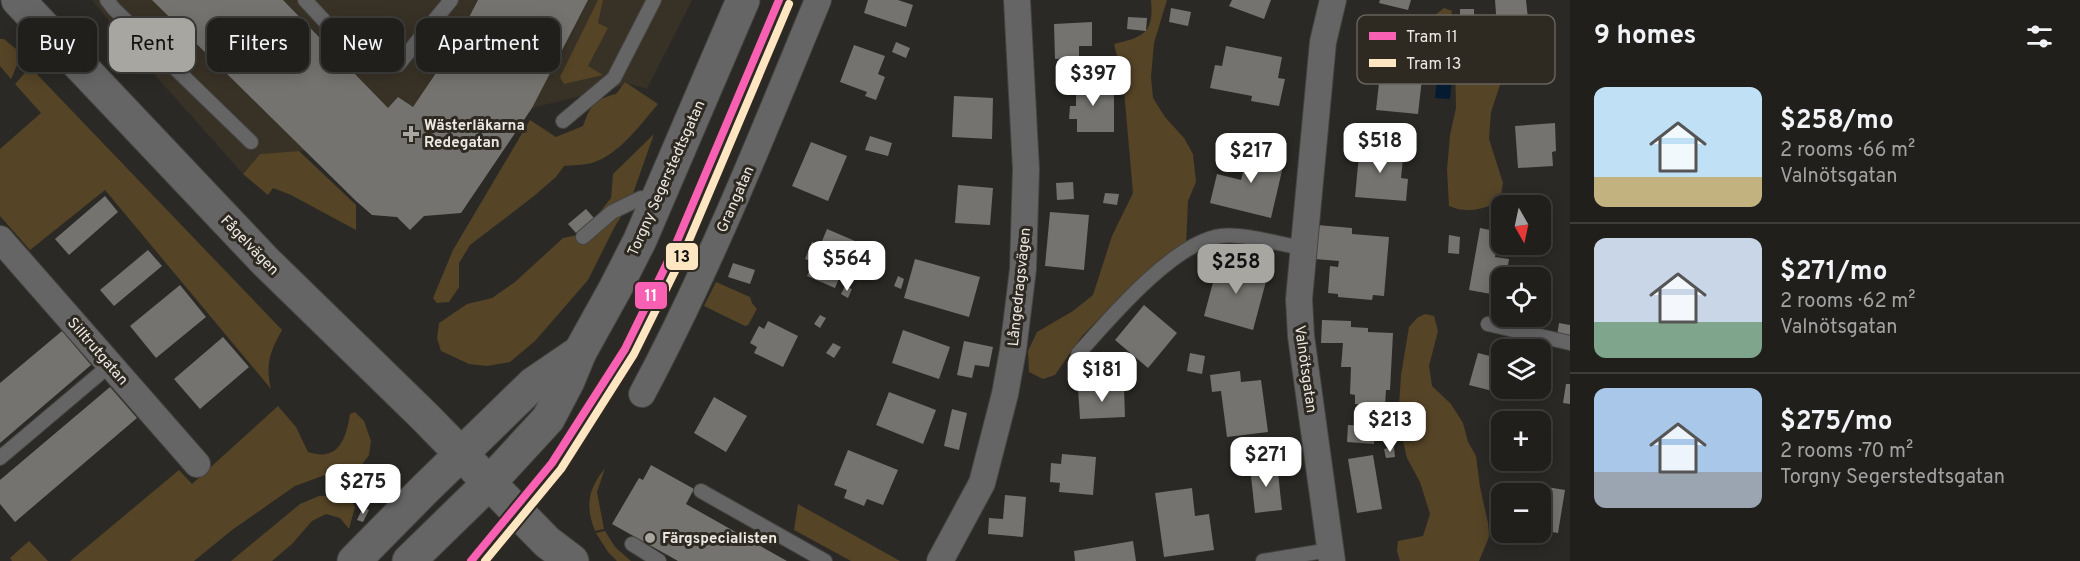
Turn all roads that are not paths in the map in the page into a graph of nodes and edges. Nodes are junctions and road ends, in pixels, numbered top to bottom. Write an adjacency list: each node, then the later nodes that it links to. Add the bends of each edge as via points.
1 (18, 0): 22 (street, Fågelvägen, via 265,261)
2 (107, 0): 11 (lane)
3 (305, 0): 4 (lane, via 365,64 398,65)
4 (451, 0)
5 (654, 0): 10 (lane, via 615,78)
6 (743, 0): 12 (street, Torgny Segerstedtsgatan)
7 (818, 0): 21 (street, Grangatan, via 754,156)
8 (1017, 0): 34 (street, Långedragsvägen, via 1026,169 1023,269 1014,340 1005,394 982,483)
9 (1333, 0): 15 (street, Valnötsgatan, via 1323,42)
10 (562, 121)
11 (251, 142)
12 (655, 203): 13 (lane, via 641,198 612,212); 18 (street, Torgny Segerstedtsgatan, via 640,240)
13 (583, 237)
14 (0, 238): 20 (street, Silltrutgatan)
15 (1302, 248): 19 (lane, via 1224,235 1199,242 1150,277); 28 (street, Valnötsgatan, via 1301,336)
16 (1488, 324): 17 (lane)
17 (1570, 344)
18 (580, 352): 22 (street, Torgny Segerstedtsgatan, via 533,384); 25 (street, Torgny Segerstedtsgatan, via 548,419)
19 (1078, 354)
20 (110, 365): 23 (lane); 24 (street, Silltrutgatan)
21 (642, 394)
22 (461, 454): 25 (street, Fågelvägen); 29 (street, Torgny Segerstedtsgatan)
23 (0, 458)
24 (197, 464)
25 (489, 483): 30 (street, Torgny Segerstedtsgatan); 31 (street, Fågelvägen, via 547,542)
26 (701, 491): 33 (lane)
27 (632, 543): 32 (lane)
28 (1331, 556): 35 (lane)
29 (354, 561)
30 (409, 561)
31 (572, 561)
32 (659, 561)
33 (825, 561)
34 (940, 561)
35 (1263, 561)

